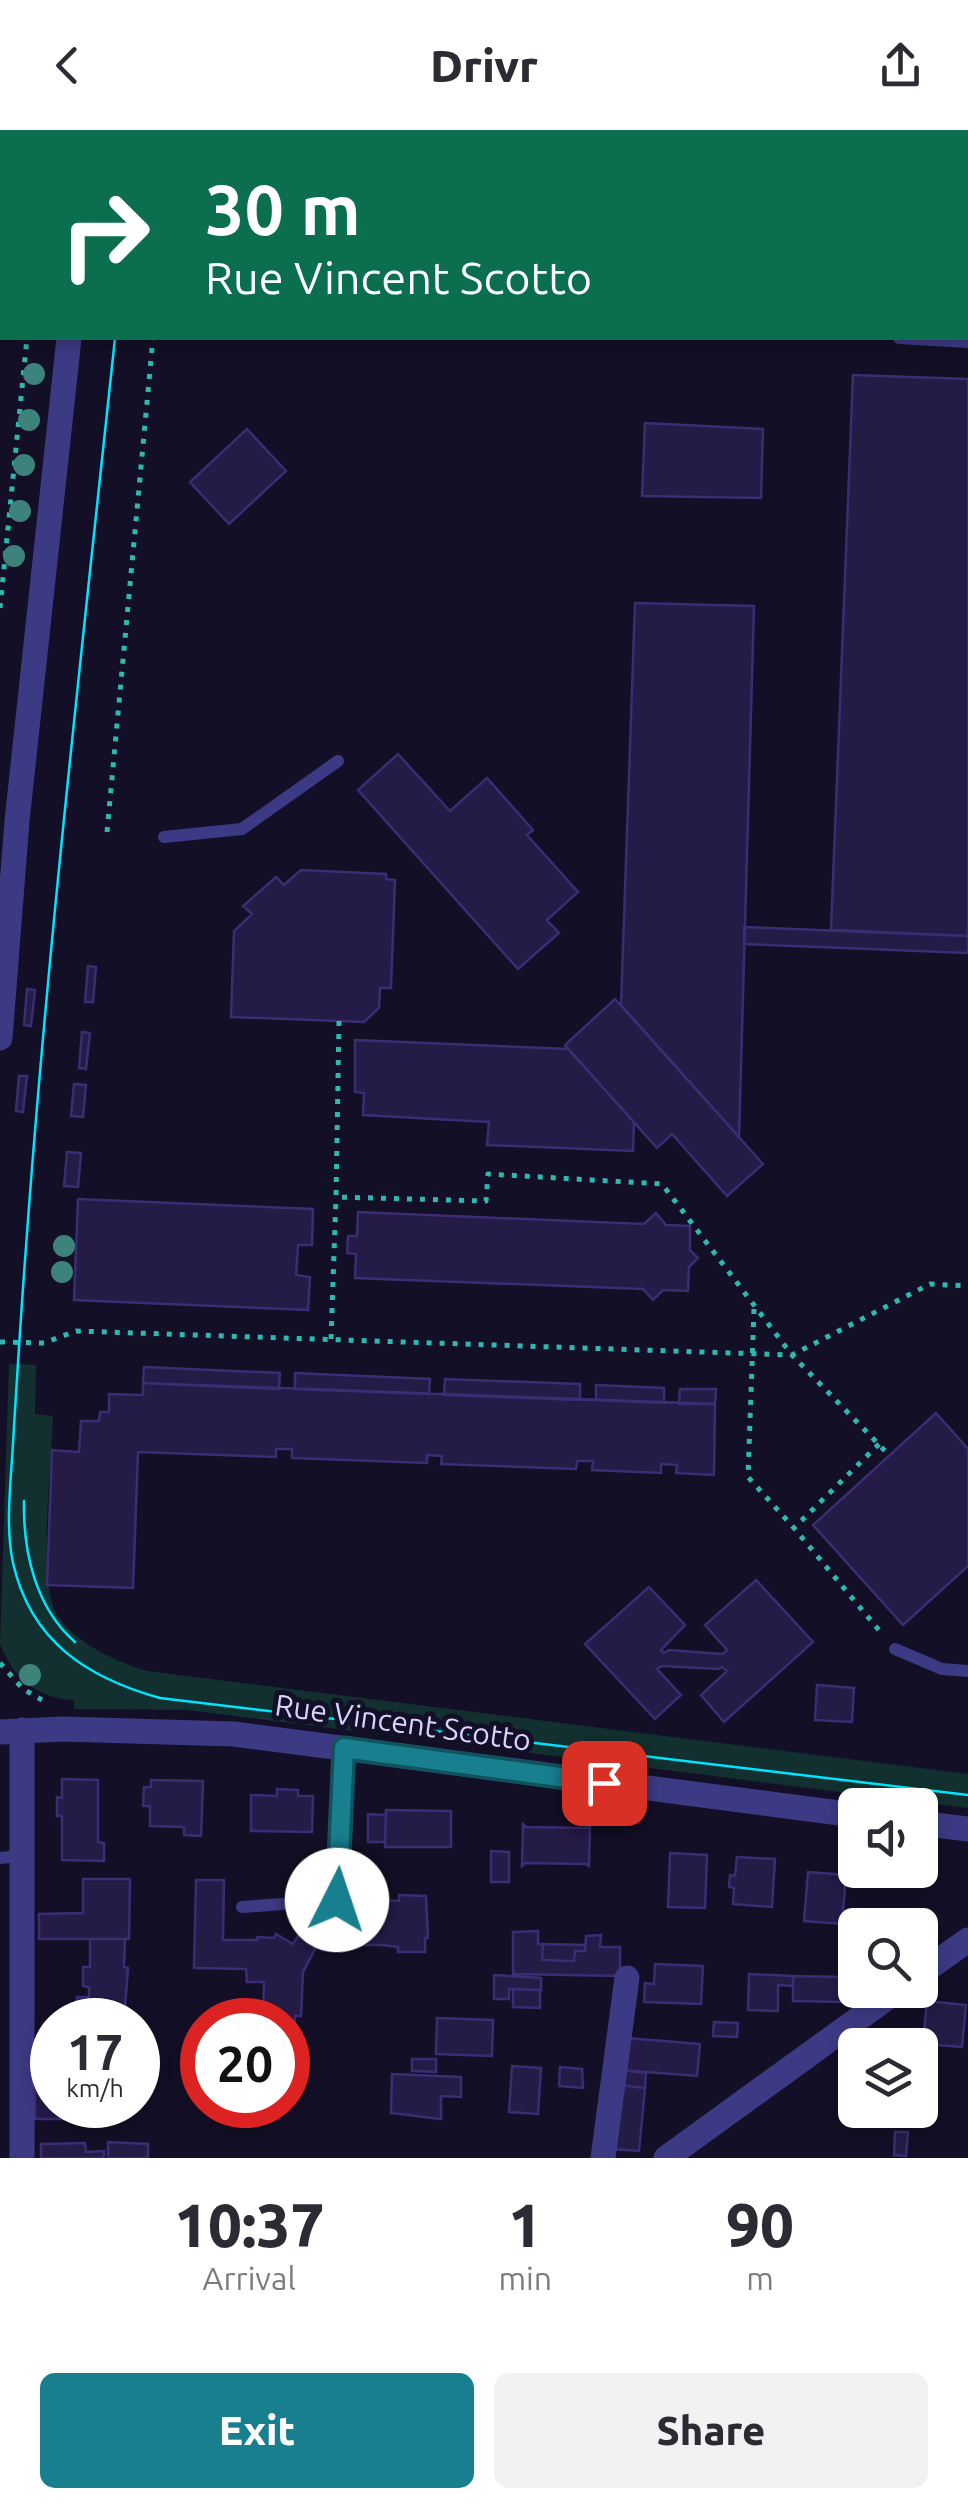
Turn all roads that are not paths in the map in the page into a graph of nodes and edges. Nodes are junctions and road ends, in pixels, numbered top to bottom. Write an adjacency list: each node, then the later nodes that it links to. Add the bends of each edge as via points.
1 (70, 340): 5 (street)
2 (934, 340): 3 (lane)
3 (968, 342)
4 (338, 760): 6 (lane, via 242,829)
5 (10, 794): 7 (street)
6 (164, 837)
7 (0, 1038)
8 (895, 1649): 9 (lane, via 942,1669)
9 (968, 1671)
10 (11, 1731): 11 (street, Rue Vincent Scotto, via 234,1734); 15 (street)
11 (344, 1748): 12 (street, Rue Vincent Scotto); 16 (lane, via 337,1900)
12 (838, 1813)
13 (938, 1825): 14 (street)
14 (968, 1829)
15 (10, 1857): 21 (street)
16 (242, 1906)
17 (968, 1940): 18 (street)
18 (938, 1961)
19 (627, 1978): 22 (street)
20 (873, 2008): 23 (street)
21 (22, 2158)
22 (603, 2158)
23 (666, 2158)

